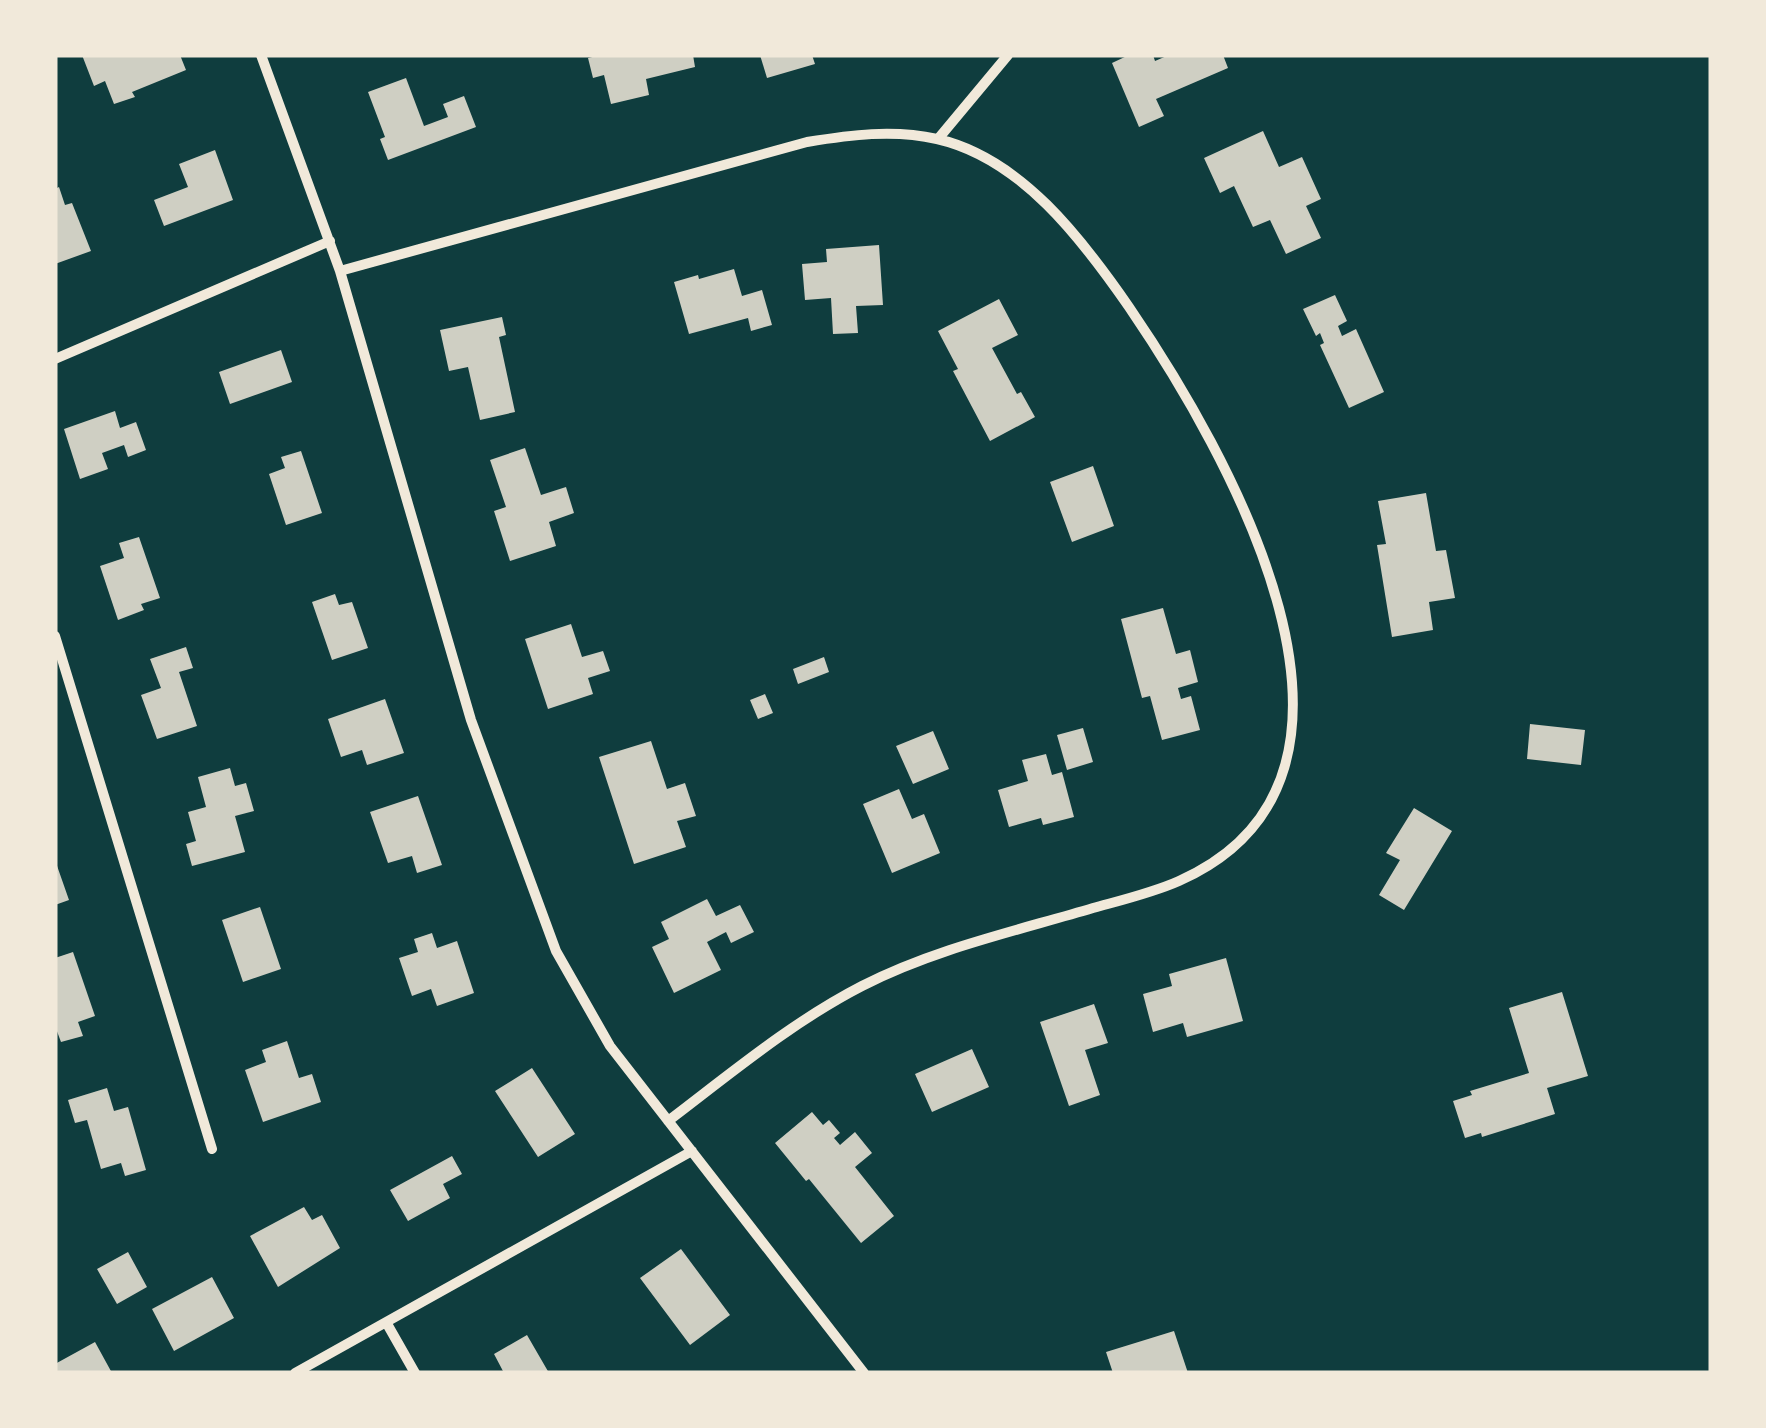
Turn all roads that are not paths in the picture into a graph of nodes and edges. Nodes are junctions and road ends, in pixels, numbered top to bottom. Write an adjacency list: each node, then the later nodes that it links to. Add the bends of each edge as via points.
1 (261, 55): 4 (street)
2 (1008, 55): 3 (street)
3 (938, 139): 5 (street, via 854,134 807,142); 8 (street, via 1008,172 1040,199 1116,290 1192,407 1258,546 1284,631 1293,680 1288,762 1252,830 1220,859 1178,881 965,945 862,986 754,1055)
4 (330, 241): 5 (street); 6 (street)
5 (340, 271): 8 (street, via 446,638 537,903 584,1005)
6 (55, 359)
7 (55, 636): 9 (street)
8 (668, 1121): 10 (street)
9 (212, 1150)
10 (692, 1151): 11 (street); 14 (street)
11 (386, 1322): 12 (street); 13 (street)
12 (296, 1373)
13 (415, 1373)
14 (864, 1373)

